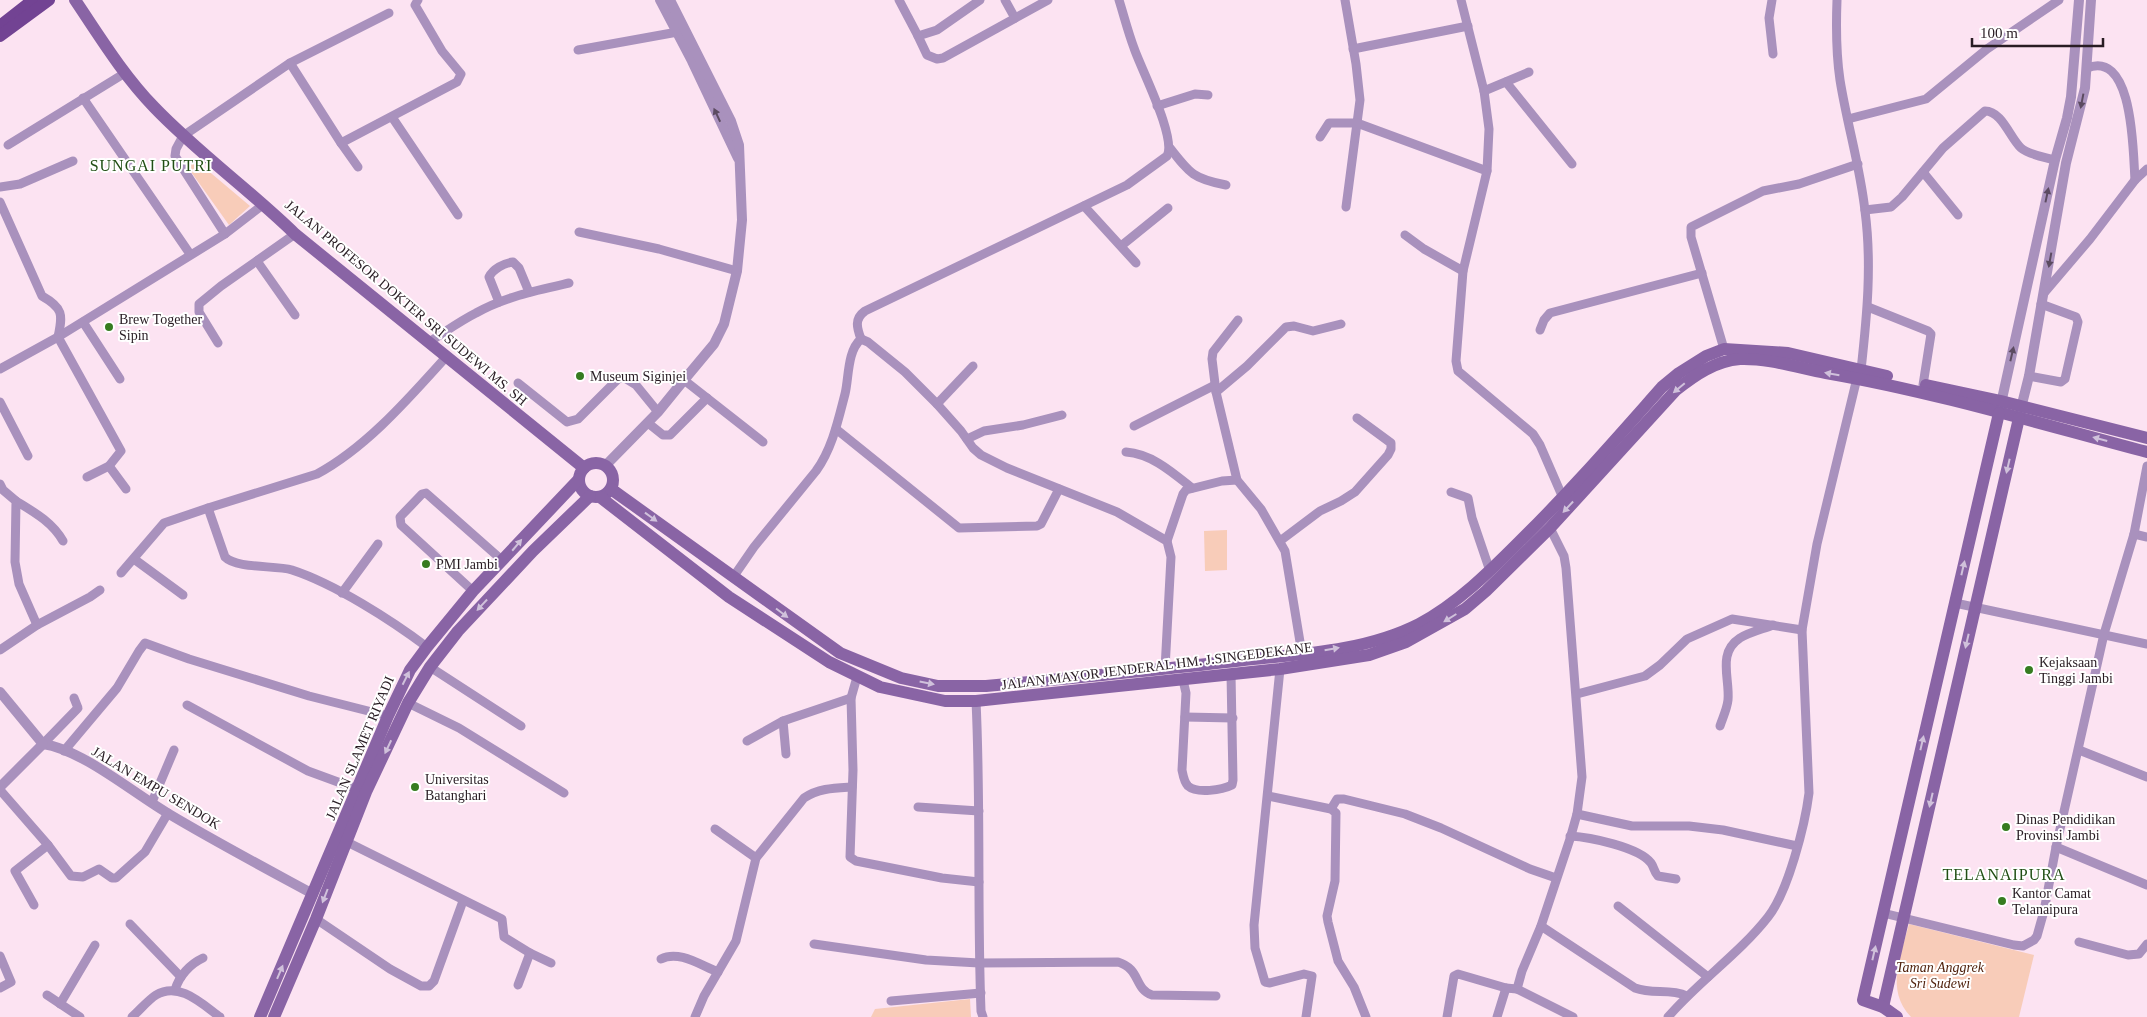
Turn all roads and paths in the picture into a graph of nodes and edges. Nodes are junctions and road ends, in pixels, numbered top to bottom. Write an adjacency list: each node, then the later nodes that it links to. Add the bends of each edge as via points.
1 (33, 0): 21 (main road)
2 (50, 0): 24 (main road)
3 (75, 0): 32 (main road, JALAN PROFESOR DOKTER SRI SUDEWI MS. SH)
4 (418, 0): 38 (street, via 416,5 420,15 461,74 456,82)
5 (660, 0): 23 (street)
6 (670, 0): 23 (street)
7 (899, 0): 25 (street)
8 (980, 0): 25 (street, via 937,30)
9 (1005, 0): 20 (street)
10 (1048, 0): 20 (street)
11 (1119, 0): 37 (street)
12 (1345, 0): 26 (street)
13 (1462, 0): 22 (street)
14 (1772, 0): 28 (street, via 1769,18)
15 (1836, 0): 40 (street, via 1840,79)
16 (2059, 0): 40 (street, via 1994,44 1926,99)
17 (2079, 0): 39 (street)
18 (2091, 0): 30 (street)
19 (389, 13): 29 (street)
20 (1015, 18): 25 (street, via 940,59 927,56)
21 (0, 26)
22 (1468, 26): 26 (street); 34 (street)
23 (681, 32): 27 (street); 75 (street, via 737,134 742,191)
24 (0, 36)
25 (918, 36)
26 (1353, 49): 42 (street, via 1360,100)
27 (578, 50)
28 (1774, 54)
29 (290, 63): 43 (street); 45 (street)
30 (2087, 68): 41 (street, one-way to 41); 56 (street, via 2098,65 2113,71 2126,98 2130,110)
31 (1529, 72): 33 (street)
32 (124, 74): 36 (street); 43 (main road, JALAN PROFESOR DOKTER SRI SUDEWI MS. SH)
33 (1506, 82): 34 (street); 50 (street)
34 (1484, 91): 54 (street, via 1489,129)
35 (1208, 95): 37 (street, via 1195,94)
36 (83, 98): 46 (street); 72 (street)
37 (1157, 106): 47 (street)
38 (392, 117): 45 (street); 65 (street)
39 (2067, 118): 41 (street); 48 (street)
40 (1848, 119): 51 (street)
41 (2078, 120): 80 (street, one-way to 80, via 2066,163)
42 (1357, 123): 44 (street, via 1329,123); 54 (street); 62 (street)
43 (182, 136): 60 (main road, JALAN PROFESOR DOKTER SRI SUDEWI MS. SH); 68 (street, via 175,156)
44 (1320, 137)
45 (341, 144): 52 (street)
46 (8, 145)
47 (1170, 148): 57 (street, via 1193,175 1204,181); 61 (street, via 1167,156 1127,185)
48 (2055, 160): 55 (street, via 2022,149 1996,116 1988,111 1973,120 1943,148); 107 (street, one-way to 48)
49 (73, 162): 58 (street, via 26,182)
50 (1572, 164)
51 (1858, 164): 64 (street); 77 (street, via 1798,184 1763,191 1691,227)
52 (358, 168)
53 (2147, 169): 56 (street)
54 (1486, 171): 76 (street)
55 (1923, 172): 64 (street, via 1891,207); 66 (street)
56 (2135, 180): 80 (street)
57 (1226, 185)
58 (0, 187)
59 (0, 202): 89 (street, via 42,296 60,310)
60 (264, 204): 68 (street); 69 (main road, JALAN PROFESOR DOKTER SRI SUDEWI MS. SH)
61 (1084, 206): 71 (street); 90 (street, via 865,311 858,319)
62 (1346, 207)
63 (1168, 208): 71 (street)
64 (1865, 210): 83 (street)
65 (458, 215)
66 (1958, 215)
67 (579, 232): 75 (street)
68 (225, 234): 72 (street)
69 (295, 234): 73 (street); 91 (main road, JALAN PROFESOR DOKTER SRI SUDEWI MS. SH)
70 (1405, 235): 76 (street)
71 (1121, 246): 74 (street)
72 (190, 254): 86 (street)
73 (257, 261): 84 (street); 92 (street, via 199,304 199,312)
74 (1136, 263)
75 (737, 271): 100 (street, via 724,324 714,344)
76 (1463, 271): 134 (street, via 1456,352 1458,371 1532,434)
77 (1702, 273): 88 (street, via 1550,313); 93 (street)
78 (569, 284): 79 (street)
79 (530, 292): 81 (street); 81 (street, via 517,265 508,263 489,277)
80 (2044, 293): 82 (street)
81 (499, 302): 91 (street, via 476,312)
82 (2041, 304): 98 (street); 98 (street, via 2076,317 2078,322 2065,380)
83 (1868, 307): 97 (street); 102 (street, via 1931,334)
84 (294, 315)
85 (1238, 320): 103 (street, via 1213,352)
86 (83, 322): 89 (street); 99 (street)
87 (1341, 324): 103 (street, via 1313,331 1286,327 1247,366)
88 (1540, 330)
89 (58, 337): 96 (street); 122 (street, via 121,451)
90 (861, 339): 106 (street, via 905,372); 114 (street, via 853,353)
91 (429, 342): 94 (main road, JALAN PROFESOR DOKTER SRI SUDEWI MS. SH)
92 (218, 343)
93 (1724, 349): 97 (main road, JALAN MAYOR JENDERAL HM. J.SINGEDEKANE, via 1788,353); 134 (main road, JALAN MAYOR JENDERAL HM. J.SINGEDEKANE, via 1706,356 1662,387)
94 (446, 356): 124 (main road, JALAN PROFESOR DOKTER SRI SUDEWI MS. SH); 136 (street, via 398,410 332,466 317,474)
95 (973, 366): 106 (street)
96 (0, 369)
97 (1859, 374): 102 (main road, JALAN MAYOR JENDERAL HM. J.SINGEDEKANE); 107 (main road, JALAN MAYOR JENDERAL HM. J.SINGEDEKANE); 137 (main road, JALAN MAYOR JENDERAL HM. J.SINGEDEKANE, one-way to 137, via 1742,359 1718,364 1692,377 1671,394); 158 (street, via 1816,544)
98 (2029, 376): 109 (street)
99 (120, 379)
100 (684, 380): 104 (street); 108 (street)
101 (518, 383): 108 (street, via 565,421 578,419 623,377 636,385)
102 (1923, 385): 107 (main road, JALAN MAYOR JENDERAL HM. J.SINGEDEKANE)
103 (1216, 388): 113 (street); 126 (street)
104 (707, 398): 112 (street, via 670,435 663,435); 117 (street)
105 (0, 402): 120 (street)
106 (937, 404): 116 (street)
107 (2000, 407): 109 (main road, JALAN MAYOR JENDERAL HM. J.SINGEDEKANE); 153 (main road, one-way to 107)
108 (658, 412): 112 (street)
109 (2020, 412): 115 (main road); 119 (main road, one-way to 109); 154 (main road, one-way to 154)
110 (1062, 415): 116 (street, via 984,431)
111 (1358, 418): 142 (street, via 1391,443 1392,449 1355,492 1320,511)
112 (648, 422): 121 (street)
113 (1134, 426)
114 (836, 429): 128 (street, via 960,528 1037,526); 148 (street, via 820,465)
115 (2147, 438)
116 (967, 439): 128 (street, via 972,448 990,460)
117 (763, 442)
118 (1126, 452): 129 (street, via 1157,461)
119 (2147, 452)
120 (28, 456)
121 (606, 465): 124 (main road, via 596,462); 131 (main road, via 614,476)
122 (109, 466): 125 (street); 130 (street)
123 (2147, 466): 138 (street)
124 (581, 473): 133 (main road, via 582,489); 145 (main road, JALAN SLAMET RIYADI, one-way to 124)
125 (88, 477)
126 (1237, 480): 129 (street); 142 (street, via 1262,509)
127 (0, 484): 135 (street)
128 (1059, 488): 141 (street, via 1117,512)
129 (1192, 488): 141 (street, via 1183,494)
130 (126, 489)
131 (611, 489): 133 (main road); 148 (main road, JALAN MAYOR JENDERAL HM. J.SINGEDEKANE, one-way to 148)
132 (1451, 492): 146 (street, via 1468,498)
133 (595, 496): 159 (main road, JALAN SLAMET RIYADI, one-way to 159, via 533,551); 170 (main road, JALAN MAYOR JENDERAL HM. J.SINGEDEKANE, via 730,597 822,658)
134 (1564, 498): 146 (main road, JALAN MAYOR JENDERAL HM. J.SINGEDEKANE)
135 (16, 501): 140 (street, via 41,517); 157 (street, via 15,562 19,584)
136 (208, 508): 144 (street, via 164,523); 151 (street, via 228,560 286,568)
137 (1550, 528): 167 (main road, JALAN MAYOR JENDERAL HM. J.SINGEDEKANE, one-way to 167, via 1465,609 1442,624 1388,650); 176 (street, via 1564,556 1566,568)
138 (2134, 534): 139 (street); 160 (street)
139 (2147, 537)
140 (63, 541)
141 (1167, 541): 166 (street, via 1172,557)
142 (1280, 541): 164 (street, via 1288,562)
143 (378, 544): 151 (street)
144 (134, 558): 147 (street); 152 (street)
145 (503, 561): 150 (main road, JALAN SLAMET RIYADI); 150 (street, via 429,495 422,494 400,517 401,524)
146 (1490, 571): 164 (main road, JALAN MAYOR JENDERAL HM. J.SINGEDEKANE, one-way to 146, via 1367,643 1420,624)
147 (121, 573)
148 (734, 576): 171 (main road, JALAN MAYOR JENDERAL HM. J.SINGEDEKANE, one-way to 171, via 840,653 901,678 960,687)
149 (100, 590): 157 (street)
150 (474, 591): 155 (main road, JALAN SLAMET RIYADI)
151 (342, 593): 162 (street)
152 (183, 595)
153 (1955, 602): 154 (street); 221 (main road, one-way to 153)
154 (1975, 607): 160 (street); 222 (main road, one-way to 222)
155 (448, 620): 159 (main road); 162 (main road, JALAN SLAMET RIYADI)
156 (1773, 624): 158 (street); 176 (street, via 1727,620 1687,639 1645,676); 187 (street, via 1741,638 1727,654 1728,705)
157 (38, 625): 163 (street)
158 (1802, 630): 210 (street, via 1809,793)
159 (458, 631): 165 (main road, JALAN SLAMET RIYADI)
160 (2104, 634): 161 (street); 191 (street)
161 (2147, 644)
162 (426, 646): 182 (main road, JALAN SLAMET RIYADI, one-way to 162, via 410,670)
163 (0, 650)
164 (1302, 654): 166 (main road, JALAN MAYOR JENDERAL HM. J.SINGEDEKANE)
165 (430, 667): 180 (main road, JALAN SLAMET RIYADI); 186 (street)
166 (1165, 669): 169 (main road, JALAN MAYOR JENDERAL HM. J.SINGEDEKANE)
167 (1280, 669): 168 (main road, JALAN MAYOR JENDERAL HM. J.SINGEDEKANE); 199 (street)
168 (1231, 674): 172 (main road, JALAN MAYOR JENDERAL HM. J.SINGEDEKANE); 184 (street)
169 (1099, 676): 171 (main road, JALAN MAYOR JENDERAL HM. J.SINGEDEKANE); 173 (main road)
170 (857, 677): 178 (street); 179 (main road, JALAN MAYOR JENDERAL HM. J.SINGEDEKANE, via 915,696 945,701)
171 (1076, 678): 175 (main road)
172 (1183, 680): 173 (main road, JALAN MAYOR JENDERAL HM. J.SINGEDEKANE); 183 (street)
173 (1100, 689): 175 (main road, JALAN MAYOR JENDERAL HM. J.SINGEDEKANE)
174 (0, 692): 189 (street)
175 (1078, 692): 179 (main road, JALAN MAYOR JENDERAL HM. J.SINGEDEKANE)
176 (1577, 694): 205 (street, via 1582,777)
177 (74, 698): 189 (street, via 78,708)
178 (851, 698): 185 (street); 195 (street)
179 (976, 701): 203 (street)
180 (408, 703): 198 (street, via 459,728); 208 (main road, JALAN SLAMET RIYADI, one-way to 208, via 366,792)
181 (187, 704): 197 (street, via 308,772)
182 (388, 716): 192 (street, via 309,696 146,643 117,688); 197 (main road, JALAN SLAMET RIYADI)
183 (1185, 717): 184 (street); 184 (street, via 1182,770 1188,787 1197,790 1232,785)
184 (1233, 718)
185 (783, 721): 188 (street); 193 (street)
186 (521, 726)
187 (1720, 726)
188 (748, 741)
189 (43, 744): 192 (street, JALAN EMPU SENDOK); 196 (street)
190 (174, 750): 200 (street)
191 (2079, 750): 194 (street); 211 (street)
192 (64, 751): 200 (street, JALAN EMPU SENDOK)
193 (786, 754)
194 (2147, 777)
195 (852, 787): 212 (street, via 812,792); 215 (street, via 852,859 942,878)
196 (0, 788): 209 (street)
197 (357, 789): 217 (main road, JALAN SLAMET RIYADI)
198 (564, 793)
199 (1268, 796): 202 (street); 258 (street, via 1254,925 1255,948 1265,982 1304,974 1312,976)
200 (152, 802): 204 (street, JALAN EMPU SENDOK)
201 (918, 807): 203 (street)
202 (1331, 809): 213 (street, via 1337,799 1344,799 1405,814); 259 (street, via 1337,819 1335,880 1328,922 1338,961 1354,987)
203 (979, 811): 215 (street)
204 (168, 813): 209 (street, via 145,852 116,878 99,870 83,877 71,876); 217 (street, JALAN EMPU SENDOK)
205 (1577, 814): 207 (street); 210 (street, via 1632,826 1689,826 1723,830)
206 (715, 829): 212 (street)
207 (1570, 836): 213 (street); 214 (street, via 1624,848 1652,863 1658,876)
208 (347, 842): 218 (street); 223 (main road, JALAN SLAMET RIYADI, one-way to 223)
209 (48, 846): 219 (street, via 15,872)
210 (1797, 846): 237 (street, via 1784,888 1770,915)
211 (2056, 847): 216 (street); 222 (street, via 2044,912 2037,936 2028,944 2007,944)
212 (756, 858): 236 (street, via 736,941)
213 (1556, 878): 225 (street)
214 (1676, 879)
215 (979, 882): 235 (street)
216 (2147, 885)
217 (313, 894): 254 (main road, JALAN SLAMET RIYADI, one-way to 217)
218 (463, 901): 223 (street, via 429,986 421,986 390,969); 230 (street, via 502,919 504,937)
219 (34, 905)
220 (1618, 906): 237 (street)
221 (1883, 913): 222 (street); 250 (main road, one-way to 221, via 1863,1000)
222 (1904, 918): 250 (main road)
223 (316, 919): 255 (main road, JALAN SLAMET RIYADI)
224 (130, 924): 238 (street)
225 (1541, 926): 242 (street); 247 (street, via 1635,988 1651,993 1673,990)
226 (2079, 942): 228 (street, via 2128,955 2139,954)
227 (814, 944): 235 (street, via 926,960)
228 (2147, 944)
229 (95, 945): 249 (street)
230 (530, 954): 234 (street); 239 (street)
231 (0, 956): 240 (street, via 11,982)
232 (203, 958): 238 (street, via 194,962)
233 (661, 959): 236 (street, via 678,956)
234 (551, 963)
235 (979, 963): 244 (street); 246 (street, via 1118,962 1132,968 1144,990 1152,995)
236 (718, 972): 256 (street)
237 (1708, 976): 247 (street)
238 (181, 977): 243 (street)
239 (518, 985)
240 (0, 988)
241 (1506, 988): 242 (street); 260 (street, via 1458,974 1454,976); 261 (street)
242 (1517, 989): 262 (street)
243 (175, 990): 252 (street, via 156,995); 253 (street)
244 (981, 994): 248 (street); 257 (street)
245 (47, 995): 249 (street)
246 (1216, 996)
247 (1687, 996): 263 (street)
248 (891, 1002)
249 (60, 1004): 251 (street)
250 (1883, 1007): 264 (main road)
251 (80, 1017)
252 (132, 1017)
253 (220, 1017)
254 (260, 1017)
255 (274, 1017)
256 (695, 1017)
257 (983, 1017)
258 (1306, 1017)
259 (1366, 1017)
260 (1447, 1017)
261 (1497, 1017)
262 (1573, 1017)
263 (1668, 1017)
264 (1897, 1017)

